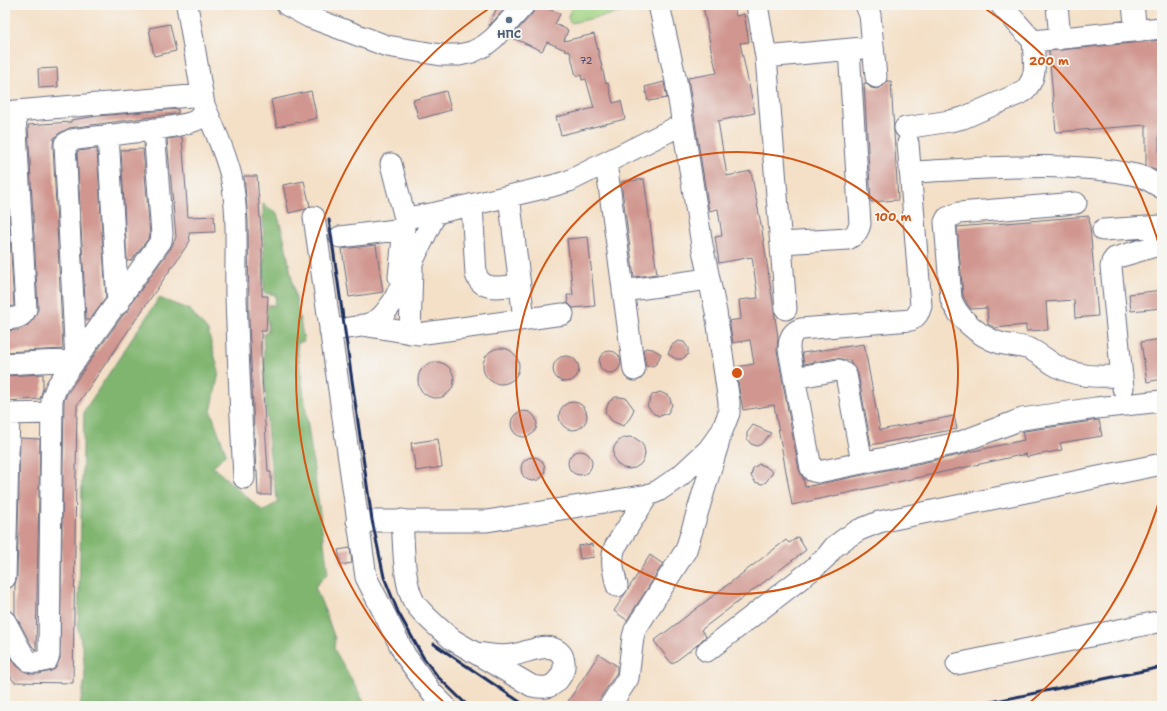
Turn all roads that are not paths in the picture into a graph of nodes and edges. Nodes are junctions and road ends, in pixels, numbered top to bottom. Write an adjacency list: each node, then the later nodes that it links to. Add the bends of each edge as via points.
1 (187, 5): 18 (lane)
2 (287, 5): 3 (lane, via 387,46 441,55 472,52 484,46)
3 (524, 5)
4 (659, 5): 20 (lane)
5 (761, 5): 16 (lane)
6 (866, 5): 14 (lane, via 870,15)
7 (1001, 5): 13 (lane)
8 (1057, 5): 12 (lane)
9 (1133, 5): 11 (lane)
10 (1162, 28): 11 (lane)
11 (1136, 31): 12 (lane)
12 (1060, 39): 13 (lane)
13 (1033, 41): 25 (lane, via 1034,69 1029,86 1023,92 963,118 906,136)
14 (873, 48): 15 (lane); 17 (lane)
15 (849, 50): 16 (lane); 36 (lane, via 860,224 858,232 848,239)
16 (766, 57): 36 (lane)
17 (876, 77)
18 (203, 100): 19 (lane); 21 (lane, via 202,113 193,122); 67 (lane, via 222,144 234,199)
19 (10, 112): 48 (lane, via 26,309 20,317)
20 (683, 124): 23 (lane); 41 (lane)
21 (154, 129): 22 (lane); 39 (lane, via 162,234 158,246)
22 (108, 135): 40 (lane); 54 (lane, via 70,140 64,148)
23 (606, 163): 27 (lane, via 569,181); 44 (lane)
24 (390, 164): 32 (lane)
25 (910, 172): 26 (lane, via 1039,166 1073,167 1136,175); 59 (lane, via 920,312 911,320 796,331 789,343)
26 (1162, 188)
27 (509, 196): 29 (lane); 42 (lane)
28 (1076, 203): 58 (lane, via 959,213 948,218 945,222 951,299 958,313 978,332 998,343 1030,349 1054,365 1073,373 1096,378)
29 (472, 204): 30 (lane); 42 (lane, via 477,278 480,283 489,287)
30 (436, 213): 32 (lane); 38 (lane)
31 (314, 217): 51 (lane)
32 (404, 223): 35 (lane); 43 (lane)
33 (1162, 226): 34 (lane)
34 (1102, 230)
35 (340, 237)
36 (781, 243): 46 (lane)
37 (1162, 244): 58 (lane, via 1115,258 1112,262)
38 (412, 261): 43 (lane); 53 (lane)
39 (142, 269): 40 (lane); 45 (lane)
40 (116, 270): 45 (lane)
41 (708, 279): 44 (lane); 64 (lane, via 716,312 729,402 729,413)
42 (520, 285): 49 (lane)
43 (398, 291): 50 (lane, via 380,318)
44 (623, 291): 57 (lane)
45 (118, 304): 52 (lane)
46 (786, 309)
47 (563, 314): 49 (lane)
48 (5, 319)
49 (524, 320): 53 (lane)
50 (362, 325): 51 (lane); 53 (lane)
51 (330, 330): 71 (lane)
52 (97, 332): 54 (lane); 55 (lane)
53 (410, 333)
54 (75, 334): 55 (lane)
55 (66, 361): 56 (lane); 62 (lane, via 52,399)
56 (5, 364)
57 (634, 370)
58 (1122, 375): 61 (lane)
59 (794, 378): 65 (lane, via 838,370 846,375); 65 (lane, via 813,471)
60 (1162, 401): 61 (lane)
61 (1124, 405): 65 (lane, via 1022,419 958,443)
62 (52, 413): 63 (lane); 75 (lane, via 47,660 32,662 26,658)
63 (7, 414): 73 (lane)
64 (722, 431): 68 (lane, via 708,450 680,476); 81 (lane, via 686,550 635,630 628,678)
65 (862, 463)
66 (1162, 464): 77 (lane, via 879,522 859,530 834,547 813,569)
67 (244, 478)
68 (648, 495): 69 (lane); 72 (lane)
69 (595, 504): 70 (lane, via 487,521); 72 (lane)
70 (402, 520): 71 (lane); 78 (lane, via 408,583 414,601 443,632)
71 (357, 521): 80 (lane, via 366,577 405,655 432,694)
72 (629, 525): 74 (lane, via 612,553)
73 (5, 578)
74 (617, 586)
75 (5, 620)
76 (1162, 621): 79 (lane)
77 (707, 651)
78 (473, 652)
79 (957, 664)
80 (445, 706)
81 (610, 706)

